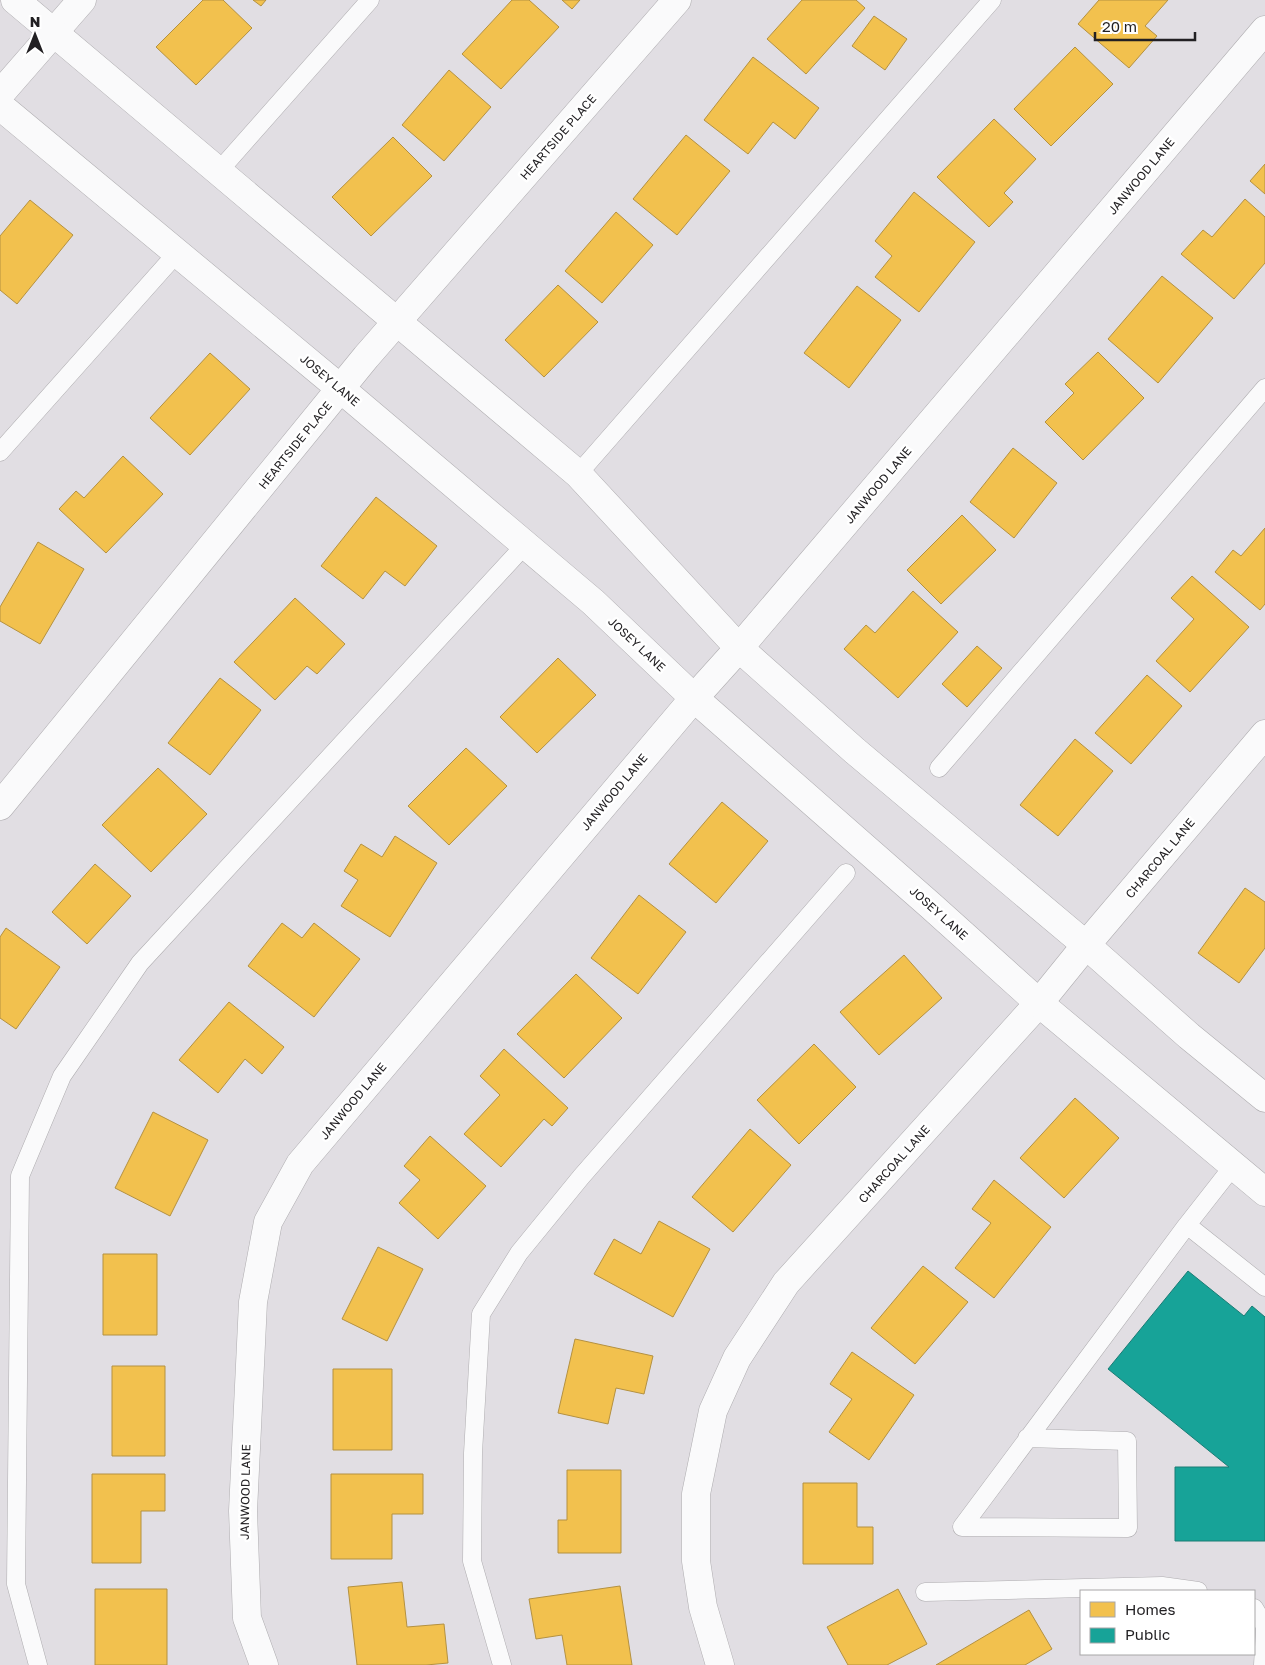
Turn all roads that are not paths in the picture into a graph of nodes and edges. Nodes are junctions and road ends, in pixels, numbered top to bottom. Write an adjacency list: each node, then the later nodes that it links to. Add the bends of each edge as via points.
1 (15, 0): 7 (street)
2 (82, 0): 7 (street)
3 (370, 0): 10 (lane)
4 (677, 0): 12 (street, HEARTSIDE PLACE)
5 (992, 0): 16 (lane)
6 (1265, 30): 18 (street, JANWOOD LANE)
7 (54, 33): 8 (street); 10 (street)
8 (0, 94)
9 (0, 106): 11 (street, JOSEY LANE)
10 (218, 172): 12 (street)
11 (177, 253): 14 (street, JOSEY LANE); 15 (lane)
12 (396, 323): 14 (street, HEARTSIDE PLACE); 16 (street)
13 (1265, 388): 21 (lane)
14 (340, 389): 17 (street, JOSEY LANE); 22 (street, HEARTSIDE PLACE)
15 (0, 452)
16 (578, 474): 18 (street)
17 (525, 545): 19 (street, JOSEY LANE, via 593,602); 36 (lane, via 140,963 62,1076 20,1176 16,1584)
18 (740, 648): 19 (street, JANWOOD LANE); 24 (street, via 855,751)
19 (694, 698): 25 (street, JOSEY LANE); 37 (street, JANWOOD LANE, via 300,1164 268,1222 253,1302 243,1511 246,1618)
20 (1265, 734): 24 (street, CHARCOAL LANE)
21 (939, 768)
22 (0, 806)
23 (846, 873): 38 (lane, via 569,1192 519,1253 481,1314 473,1453 472,1561)
24 (1086, 945): 25 (street, CHARCOAL LANE); 26 (street)
25 (1039, 1003): 27 (street, JOSEY LANE); 39 (street, CHARCOAL LANE, via 786,1283 737,1358 713,1411 696,1494 696,1561 702,1607)
26 (1265, 1098)
27 (1234, 1165): 28 (street, JOSEY LANE); 29 (lane)
28 (1265, 1192)
29 (1188, 1225): 30 (lane); 31 (lane)
30 (1265, 1288)
31 (1027, 1438): 31 (lane, via 962,1527 1128,1528 1127,1441)
32 (1191, 1590): 33 (lane, via 1162,1586)
33 (925, 1592)
34 (1255, 1610): 35 (lane)
35 (1265, 1628): 40 (lane)
36 (38, 1665)
37 (264, 1665)
38 (502, 1665)
39 (720, 1665)
40 (1263, 1665)

